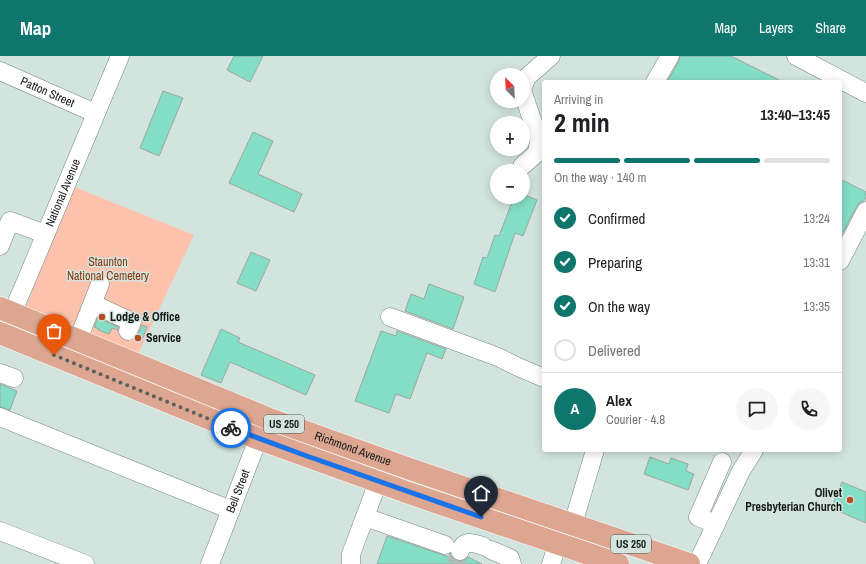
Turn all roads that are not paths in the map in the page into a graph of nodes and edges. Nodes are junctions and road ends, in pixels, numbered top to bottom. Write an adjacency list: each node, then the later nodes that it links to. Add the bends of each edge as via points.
1 (120, 56): 12 (street, National Avenue)
2 (551, 56): 6 (street)
3 (670, 56): 7 (street)
4 (796, 56): 8 (street)
5 (0, 71): 12 (street, Patton Street)
6 (530, 74)
7 (656, 80)
8 (841, 80)
9 (842, 80): 10 (street)
10 (866, 93)
11 (528, 108): 13 (street, via 539,140 537,153)
12 (95, 113): 15 (street, National Avenue)
13 (524, 164)
14 (866, 211): 17 (street)
15 (45, 234): 16 (street, via 10,221); 20 (street, National Avenue)
16 (0, 246)
17 (842, 257)
18 (100, 284): 19 (street)
19 (93, 304): 22 (street, via 132,322); 24 (street)
20 (4, 316): 24 (main road, Richmond Avenue / US 250)
21 (390, 317): 25 (street, via 498,357)
22 (128, 331)
23 (0, 333): 28 (main road, Richmond Avenue / US 250)
24 (78, 340): 27 (main road, Richmond Avenue / US 250)
25 (542, 377)
26 (0, 417): 33 (street)
27 (267, 418): 28 (street, Bell Street); 35 (main road, Richmond Avenue / US 250)
28 (258, 439): 32 (main road, Richmond Avenue / US 250); 33 (street, Bell Street)
29 (594, 452): 35 (street)
30 (753, 452): 36 (street)
31 (722, 462): 36 (street, via 698,517)
32 (378, 482): 34 (street); 38 (main road, Richmond Avenue / US 250)
33 (231, 510): 41 (street, Bell Street)
34 (365, 517): 39 (street, via 452,548 472,542); 42 (street, via 351,554)
35 (573, 524): 38 (street); 45 (main road, Richmond Avenue / US 250)
36 (716, 524): 46 (street)
37 (0, 531): 40 (street)
38 (558, 543): 43 (street); 44 (main road, Richmond Avenue / US 250)
39 (514, 562)
40 (85, 564)
41 (210, 564)
42 (350, 564)
43 (551, 564)
44 (618, 564)
45 (688, 564)
46 (697, 564)

